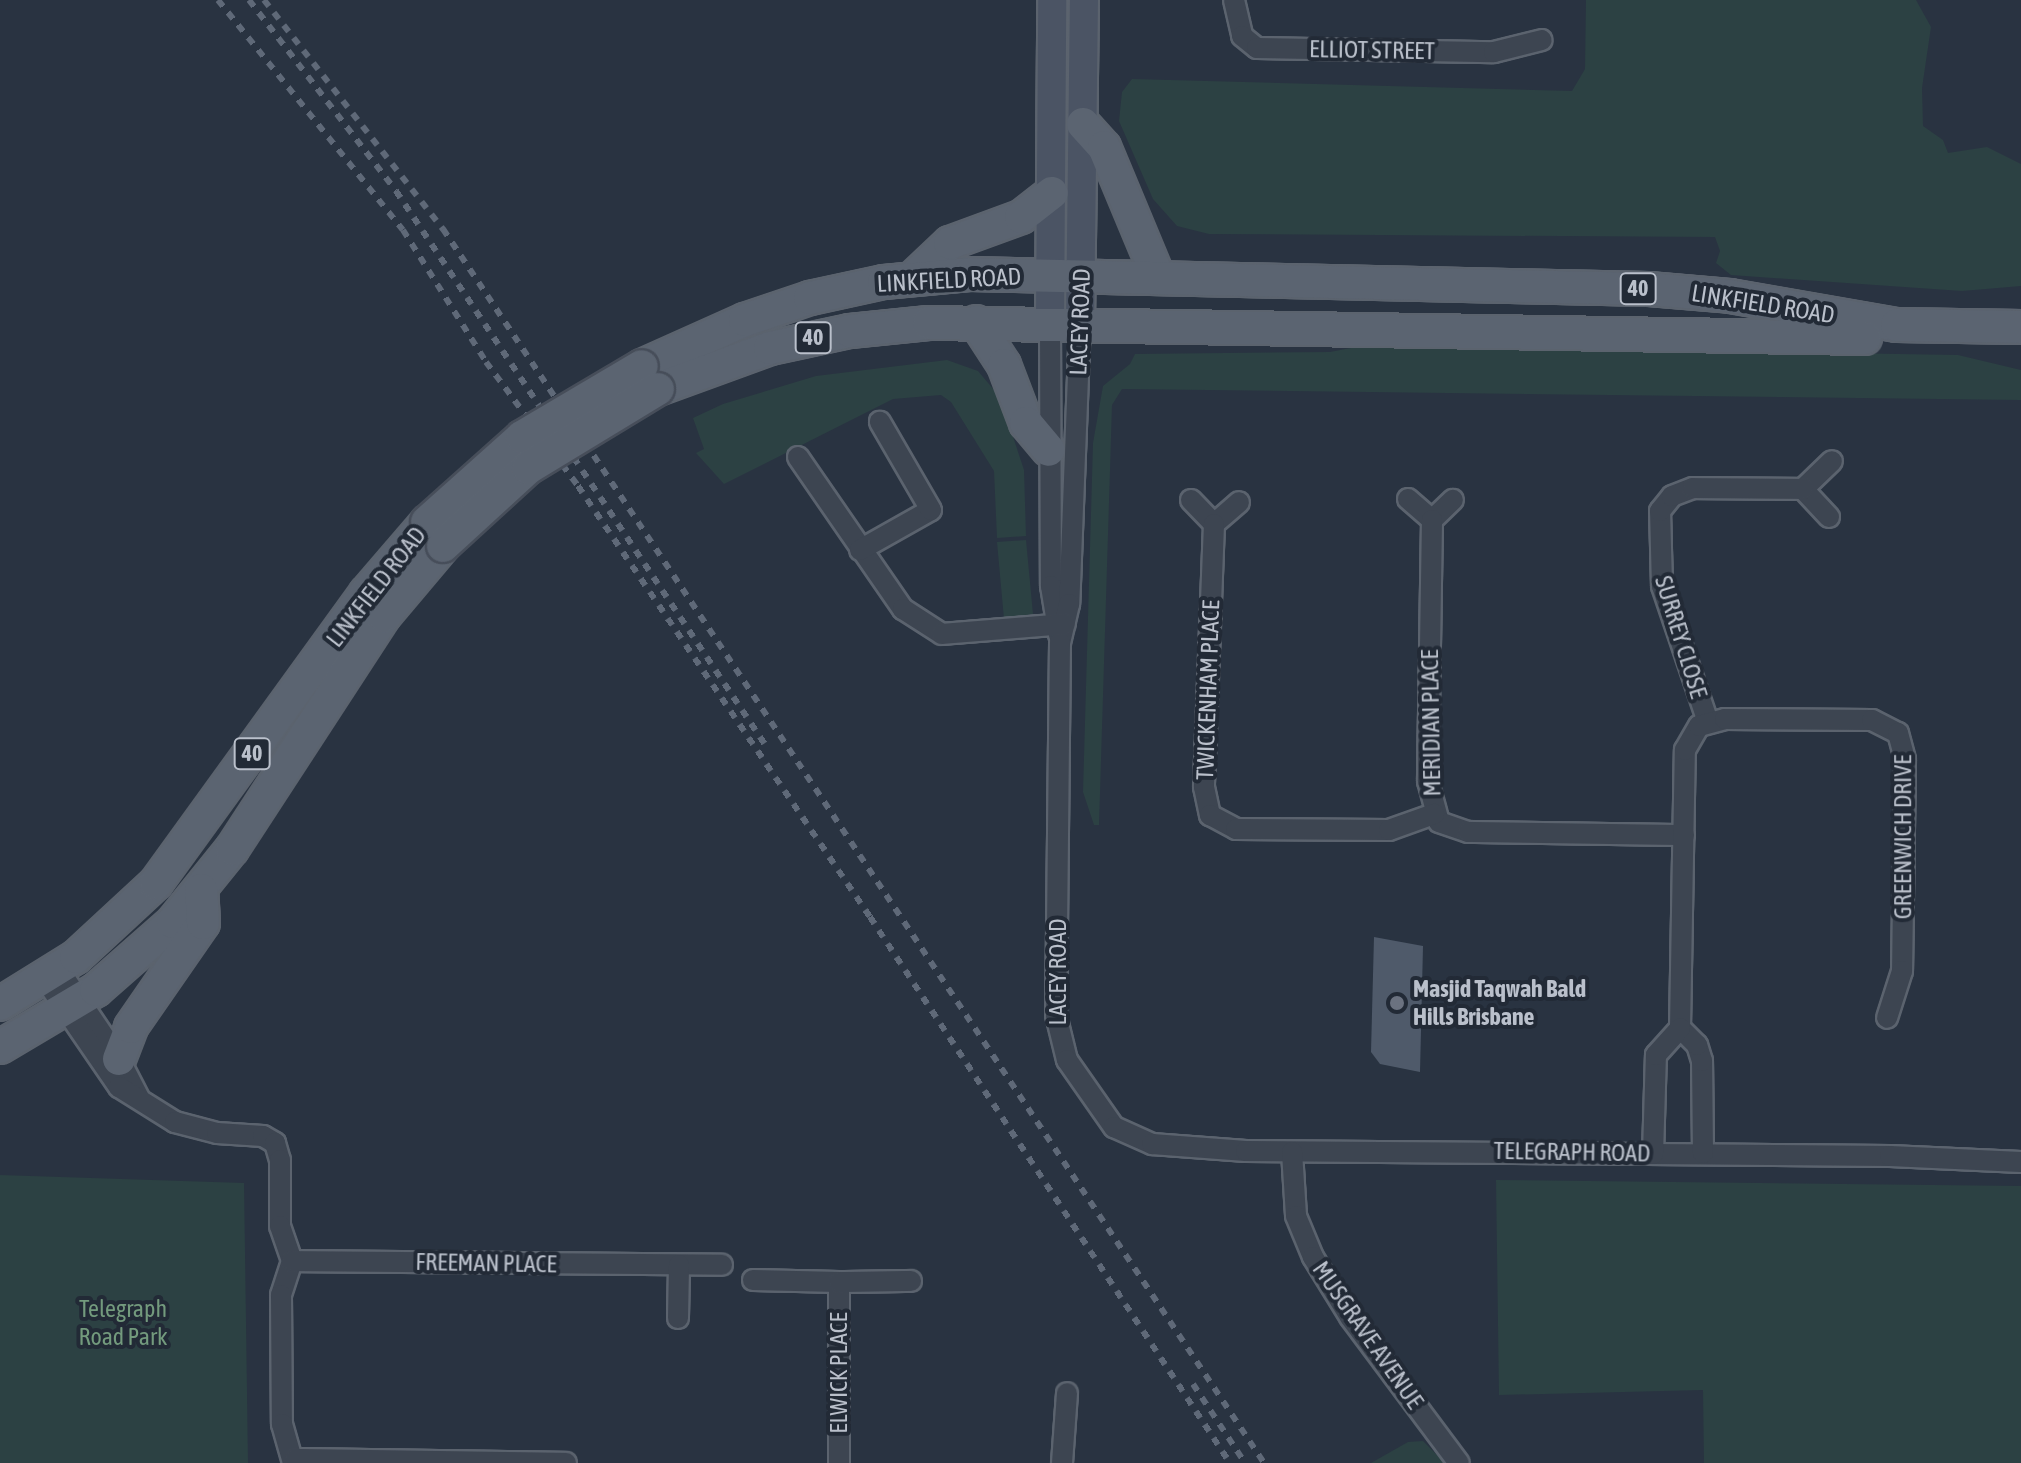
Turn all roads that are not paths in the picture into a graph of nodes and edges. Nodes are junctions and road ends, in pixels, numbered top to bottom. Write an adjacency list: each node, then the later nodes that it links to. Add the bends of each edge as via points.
1 (1052, 0): 6 (street, LACEY ROAD)
2 (1084, 0): 5 (street, LACEY ROAD)
3 (1234, 0): 4 (street, ELLIOT STREET, via 1242,36 1257,48 1494,52)
4 (1542, 40)
5 (1083, 124): 7 (street, LACEY ROAD); 8 (main road, via 1104,147)
6 (1052, 193): 7 (street, LACEY ROAD); 9 (main road, via 1021,217 950,243)
7 (1067, 276): 8 (main road, LINKFIELD ROAD / 40); 9 (main road, LINKFIELD ROAD / 40); 11 (street, LACEY ROAD)
8 (1158, 277): 12 (main road, LINKFIELD ROAD / 40, via 1649,289 1730,296 1897,325)
9 (913, 278): 14 (main road, LINKFIELD ROAD / 40, via 788,304)
10 (976, 322): 11 (main road, LINKFIELD ROAD / 40); 14 (main road, LINKFIELD ROAD / 40, via 883,326 807,339); 16 (main road, via 1004,365 1026,423)
11 (1065, 324): 13 (main road, LINKFIELD ROAD / 40); 16 (street, LACEY ROAD); 29 (street, LACEY ROAD)
12 (2021, 327)
13 (2021, 341)
14 (650, 378): 27 (main road, LINKFIELD ROAD / 40, bridge)
15 (880, 422): 28 (street, via 931,510)
16 (1049, 450): 29 (street, LACEY ROAD, via 1051,586)
17 (798, 457): 28 (street)
18 (1832, 461): 19 (street)
19 (1803, 489): 24 (street); 30 (street, SURREY CLOSE, via 1693,488 1672,496 1660,511 1662,586)
20 (1408, 499): 25 (street)
21 (1191, 500): 26 (street)
22 (1453, 500): 25 (street)
23 (1239, 502): 26 (street)
24 (1829, 517)
25 (1432, 520): 31 (street, MERIDIAN PLACE, via 1428,781)
26 (1214, 524): 31 (street, TWICKENHAM PLACE, via 1204,787 1210,815 1236,829 1389,830)
27 (435, 534): 33 (main road, LINKFIELD ROAD / 40); 34 (main road, LINKFIELD ROAD / 40, via 366,593 177,857 129,910)
28 (860, 550): 29 (street, via 894,601 942,634)
29 (1061, 630): 42 (street, LACEY ROAD, via 1057,1027 1067,1060 1105,1116)
30 (1708, 722): 32 (street, via 1686,744); 37 (street, GREENWICH DRIVE, via 1872,720 1898,733 1905,760 1902,971)
31 (1434, 814): 32 (street, MERIDIAN PLACE, via 1446,828 1468,832)
32 (1684, 835): 38 (street)
33 (201, 890): 36 (main road, LINKFIELD ROAD / 40, via 155,939); 40 (main road, via 203,923 131,1027)
34 (52, 974): 35 (main road, 40); 36 (street)
35 (0, 1004)
36 (73, 1006): 39 (main road, 40); 40 (street); 41 (street, via 119,1087)
37 (1887, 1018)
38 (1680, 1028): 44 (street, via 1697,1045 1702,1061); 45 (street, via 1656,1055)
39 (0, 1047)
40 (119, 1059): 41 (street)
41 (139, 1098): 47 (street, via 192,1128 263,1136 275,1143 280,1226)
42 (1124, 1134): 43 (street, TELEGRAPH ROAD, via 1166,1146)
43 (1292, 1152): 45 (street, TELEGRAPH ROAD); 59 (street, MUSGRAVE AVENUE, via 1296,1216 1313,1257 1350,1317)
44 (1703, 1153): 45 (street, TELEGRAPH ROAD); 46 (street, TELEGRAPH ROAD)
45 (1653, 1154)
46 (2021, 1162)
47 (292, 1261): 48 (street, FREEMAN PLACE); 55 (street, via 281,1295 282,1424)
48 (679, 1265): 49 (street, FREEMAN PLACE); 53 (street)
49 (722, 1265)
50 (753, 1280): 52 (street, ELWICK PLACE)
51 (911, 1281): 52 (street, ELWICK PLACE)
52 (839, 1282): 57 (street, ELWICK PLACE)
53 (678, 1318)
54 (1067, 1393): 58 (street)
55 (294, 1461): 56 (street)
56 (566, 1463)
57 (839, 1463)
58 (1062, 1463)
59 (1459, 1463)

